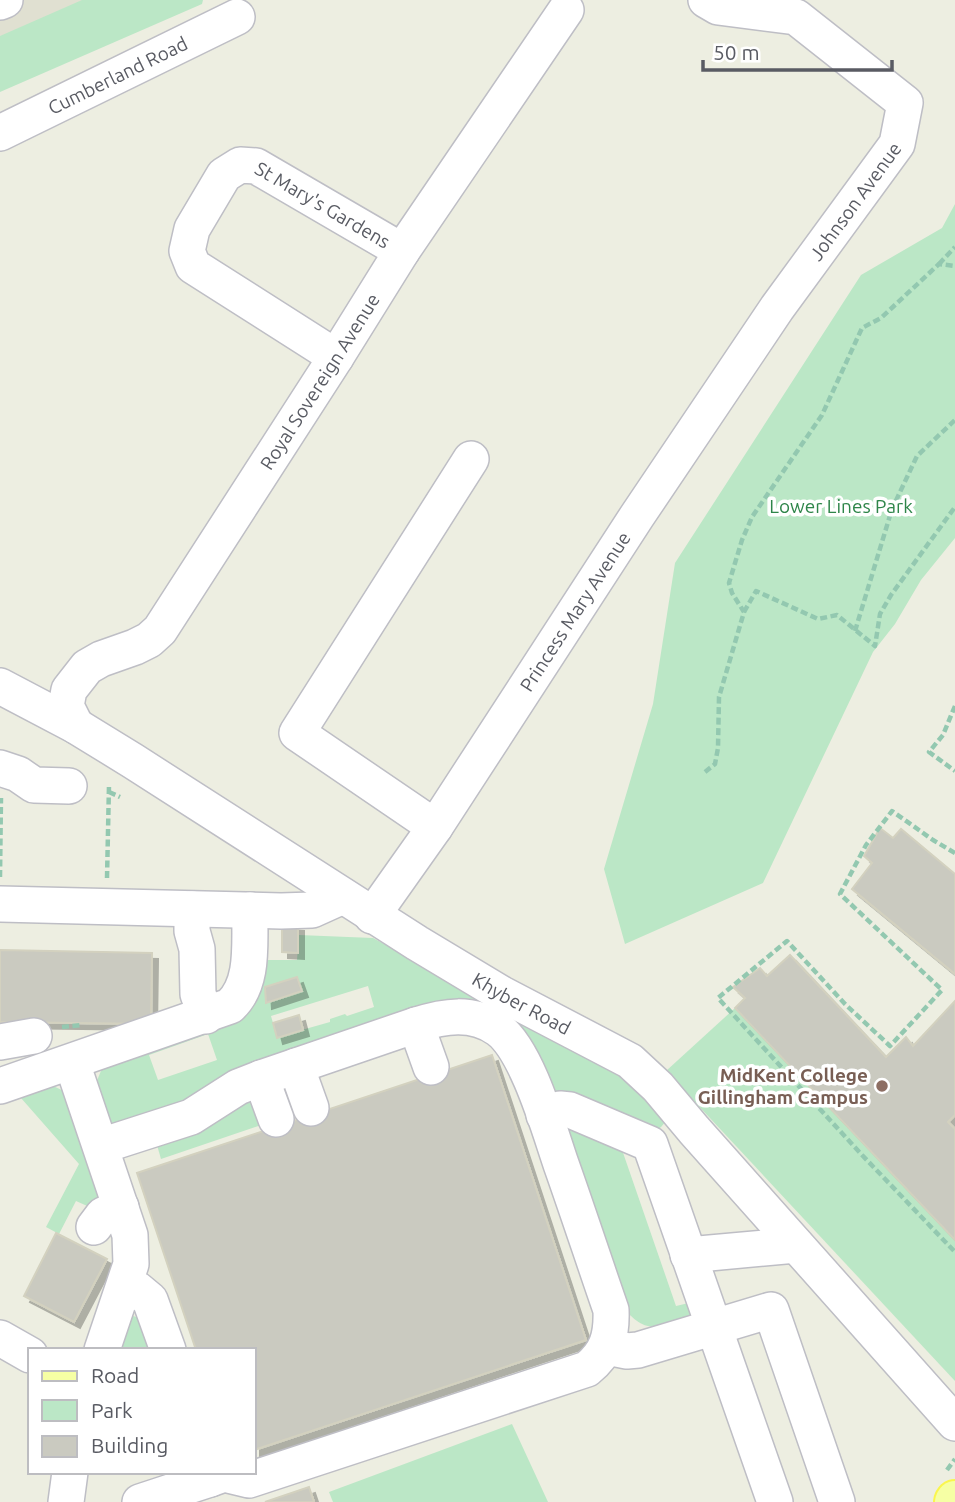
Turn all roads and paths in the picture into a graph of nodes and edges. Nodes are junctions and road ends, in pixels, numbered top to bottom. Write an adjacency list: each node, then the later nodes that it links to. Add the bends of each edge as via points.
1 (5, 0): 3 (street)
2 (706, 0): 11 (street, Johnson Avenue, via 718,7 796,18 905,103 897,144)
3 (0, 2)
4 (566, 10): 8 (street, Royal Sovereign Avenue)
5 (237, 17): 6 (street, Cumberland Road)
6 (0, 133)
7 (955, 247): 9 (path)
8 (402, 251): 12 (street, Royal Sovereign Avenue); 12 (street, St Mary's Gardens, via 256,166 240,165 224,174 192,229 187,251 193,266)
9 (939, 264): 10 (path); 16 (path, via 881,318 862,328 822,415 752,517 729,583)
10 (955, 265)
11 (777, 308): 26 (street, Princess Mary Avenue)
12 (336, 358): 20 (street, Royal Sovereign Avenue, via 160,630 149,640 87,667 69,690 66,706)
13 (955, 420): 17 (path, via 917,456 892,509)
14 (471, 459): 26 (street, via 297,733)
15 (955, 508): 17 (path, via 891,595 880,614 875,646)
16 (744, 612): 17 (path, via 756,591 818,620 837,615); 22 (path, via 719,697 715,764)
17 (855, 631)
18 (0, 686): 20 (street, Khyber Road)
19 (955, 706): 21 (path, via 943,735 929,752)
20 (76, 726): 29 (street, Khyber Road)
21 (955, 771)
22 (705, 772)
23 (1, 781): 24 (street, via 18,774 34,785); 28 (path)
24 (69, 786)
25 (120, 797): 30 (path, via 109,789)
26 (435, 827): 33 (street, Princess Mary Avenue)
27 (955, 853): 50 (path, via 892,811 866,845 840,894 942,990 890,1046 787,941 719,998)
28 (1, 893): 30 (street)
29 (343, 896): 32 (street, via 312,910); 33 (street, Khyber Road)
30 (106, 907): 31 (street)
31 (192, 909): 32 (street); 34 (street, via 198,994)
32 (250, 910): 34 (street, via 243,991 230,1006)
33 (372, 916): 46 (street, Khyber Road, via 502,994 630,1061)
34 (206, 1016): 38 (street)
35 (416, 1025): 39 (street); 40 (street); 44 (street, via 459,1016 498,1029 520,1058)
36 (34, 1036): 37 (street)
37 (0, 1042)
38 (72, 1063): 42 (street); 48 (street)
39 (296, 1066): 41 (street); 43 (street)
40 (431, 1067)
41 (261, 1078): 45 (street); 48 (street, via 238,1087 148,1147)
42 (0, 1084)
43 (311, 1108)
44 (544, 1115): 47 (street, via 570,1110); 57 (street, via 553,1187 611,1310)
45 (276, 1119)
46 (686, 1121): 47 (street); 49 (street, Khyber Road)
47 (650, 1144): 51 (street)
48 (101, 1146): 52 (street, via 108,1217 132,1250)
49 (796, 1245): 51 (street); 59 (street, Khyber Road)
50 (955, 1252)
51 (688, 1255): 53 (street)
52 (124, 1284): 55 (street); 56 (street, via 150,1300)
53 (713, 1327): 57 (street, via 638,1350); 66 (street); 67 (street, via 771,1310)
54 (0, 1338): 58 (street)
55 (103, 1348)
56 (167, 1348)
57 (607, 1348): 62 (street, via 587,1369 539,1370 347,1433 249,1480)
58 (28, 1354)
59 (955, 1423)
60 (955, 1459): 63 (path)
61 (70, 1474): 64 (street)
62 (209, 1476): 65 (street)
63 (952, 1490)
64 (66, 1502)
65 (140, 1502)
66 (775, 1502)
67 (837, 1502)

